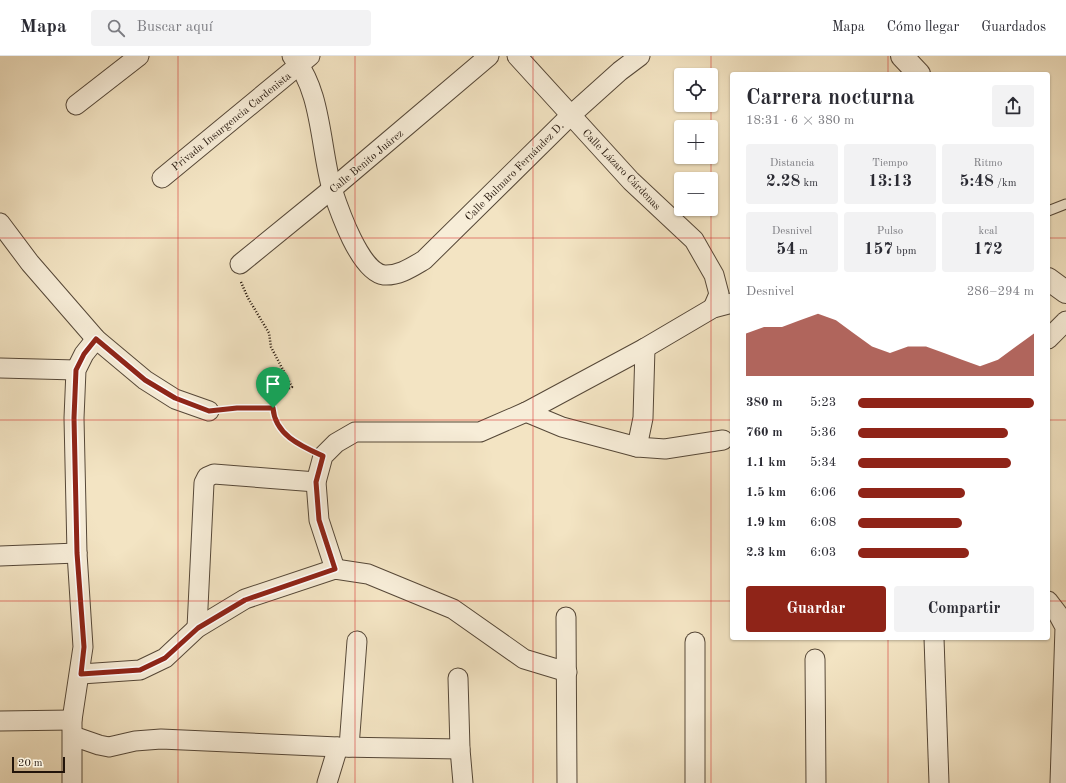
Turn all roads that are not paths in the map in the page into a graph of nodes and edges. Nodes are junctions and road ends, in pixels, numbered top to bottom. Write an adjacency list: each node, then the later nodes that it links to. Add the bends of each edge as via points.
1 (139, 56): 8 (street)
2 (490, 56): 11 (street, Calle Benito Juárez)
3 (517, 56): 9 (street, Calle Lázaro Cárdenas)
4 (640, 56): 9 (street, Calle Bulmaro Fernández D., via 620,70)
5 (902, 56): 7 (street)
6 (301, 59): 10 (street, Privada Insurgencia Cardenista); 11 (street, via 313,97)
7 (917, 72)
8 (76, 105)
9 (570, 115): 11 (street, Calle Bulmaro Fernández D., via 424,260 399,274 383,275 370,268 354,245); 19 (street, Calle Lázaro Cárdenas, via 631,181 694,240 714,275 719,294)
10 (162, 178)
11 (332, 189): 15 (street, Calle Benito Juárez)
12 (1066, 204): 13 (lane)
13 (1050, 210)
14 (0, 223): 22 (street, via 30,263)
15 (240, 264)
16 (1050, 280): 17 (street)
17 (1066, 292)
18 (730, 304): 19 (street)
19 (714, 308): 23 (street)
20 (1066, 321): 21 (street)
21 (1050, 337)
22 (96, 339): 25 (street); 26 (street, via 145,380 175,398)
23 (645, 348): 27 (street); 29 (street, via 643,418)
24 (0, 368): 25 (street)
25 (76, 370): 31 (street, via 74,418)
26 (209, 411)
27 (526, 412): 29 (street, via 562,427); 30 (street, via 480,432 355,432 336,442 323,456)
28 (723, 440): 29 (street, via 665,449)
29 (637, 447)
30 (316, 482): 33 (street, via 319,520); 36 (street, via 214,474 207,477 204,483)
31 (77, 553): 32 (street); 42 (street, via 84,647)
32 (0, 556)
33 (335, 569): 36 (street, via 245,600); 41 (street, via 368,574 453,609 524,659)
34 (1050, 604): 55 (street, via 1065,627)
35 (566, 617): 41 (street)
36 (198, 628): 42 (street, via 165,658 140,670)
37 (934, 640): 54 (street)
38 (357, 641): 46 (street)
39 (695, 642): 52 (street)
40 (815, 659): 53 (street)
41 (567, 672): 51 (street)
42 (81, 674): 45 (street)
43 (458, 678): 47 (street)
44 (0, 721): 45 (street)
45 (72, 728): 46 (street, via 98,745 109,747 161,738); 48 (street)
46 (343, 747): 47 (street); 49 (street)
47 (460, 749): 50 (street)
48 (72, 783)
49 (327, 783)
50 (463, 783)
51 (567, 783)
52 (696, 783)
53 (816, 783)
54 (939, 783)
55 (1060, 783)

